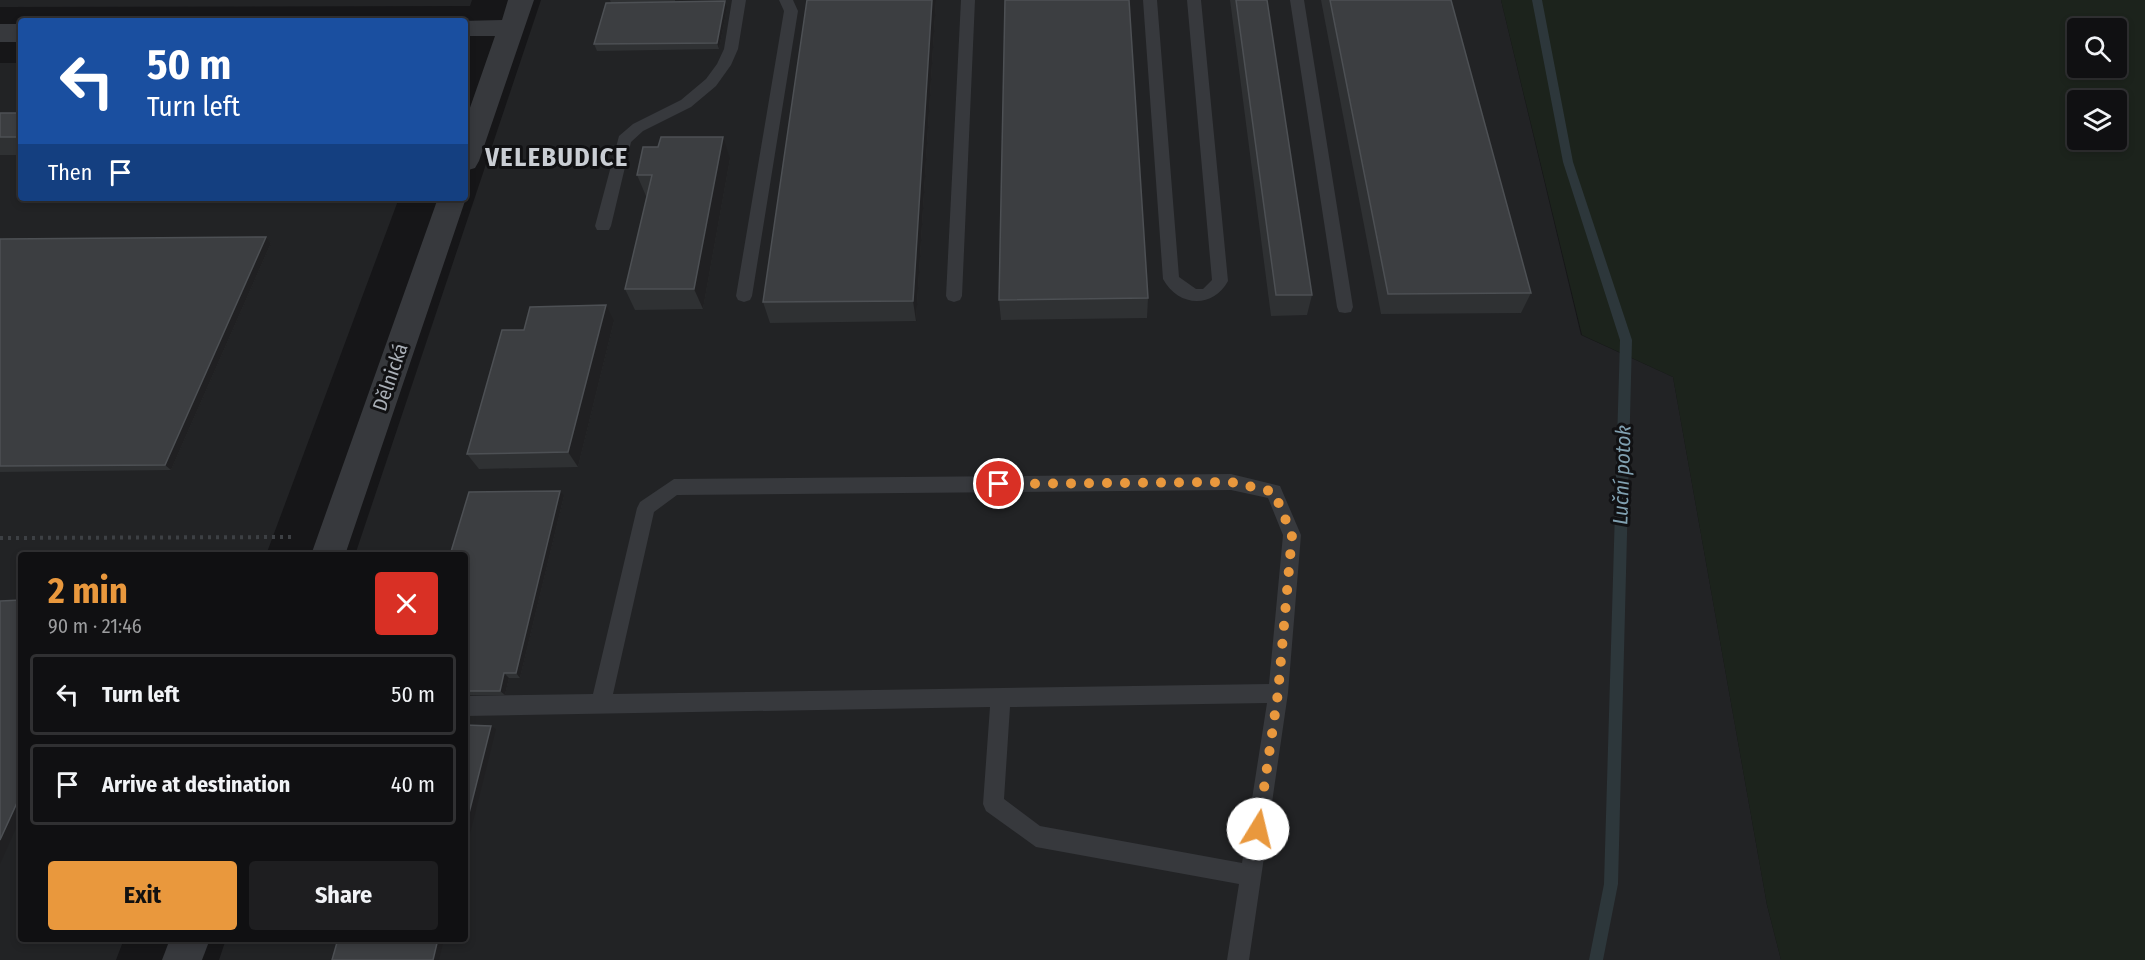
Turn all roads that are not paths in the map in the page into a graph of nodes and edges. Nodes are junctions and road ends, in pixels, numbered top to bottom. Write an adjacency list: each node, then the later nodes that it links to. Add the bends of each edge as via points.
1 (521, 0): 9 (street)
2 (739, 0): 14 (lane, via 730,54 712,82 678,110 631,130 624,140)
3 (786, 0): 15 (lane, via 791,11)
4 (968, 0): 16 (lane)
5 (1150, 0): 6 (lane, via 1172,279 1186,295 1204,296 1215,290 1220,281)
6 (1194, 0)
7 (1298, 0): 17 (lane)
8 (468, 28): 9 (street)
9 (511, 28): 12 (street)
10 (0, 33): 11 (street)
11 (18, 33)
12 (468, 152)
13 (451, 201): 18 (street, Dělnická)
14 (603, 226)
15 (744, 296)
16 (954, 296)
17 (1345, 308)
18 (331, 546)
19 (1278, 693): 20 (lane); 21 (lane, via 1292,535 1274,492 1231,482 674,487 646,508); 23 (lane)
20 (1001, 697): 21 (lane); 23 (lane, via 993,804 1036,836)
21 (602, 703): 22 (lane)
22 (468, 706)
23 (1251, 875): 26 (lane)
24 (189, 942): 25 (street)
25 (182, 960)
26 (1238, 960)

